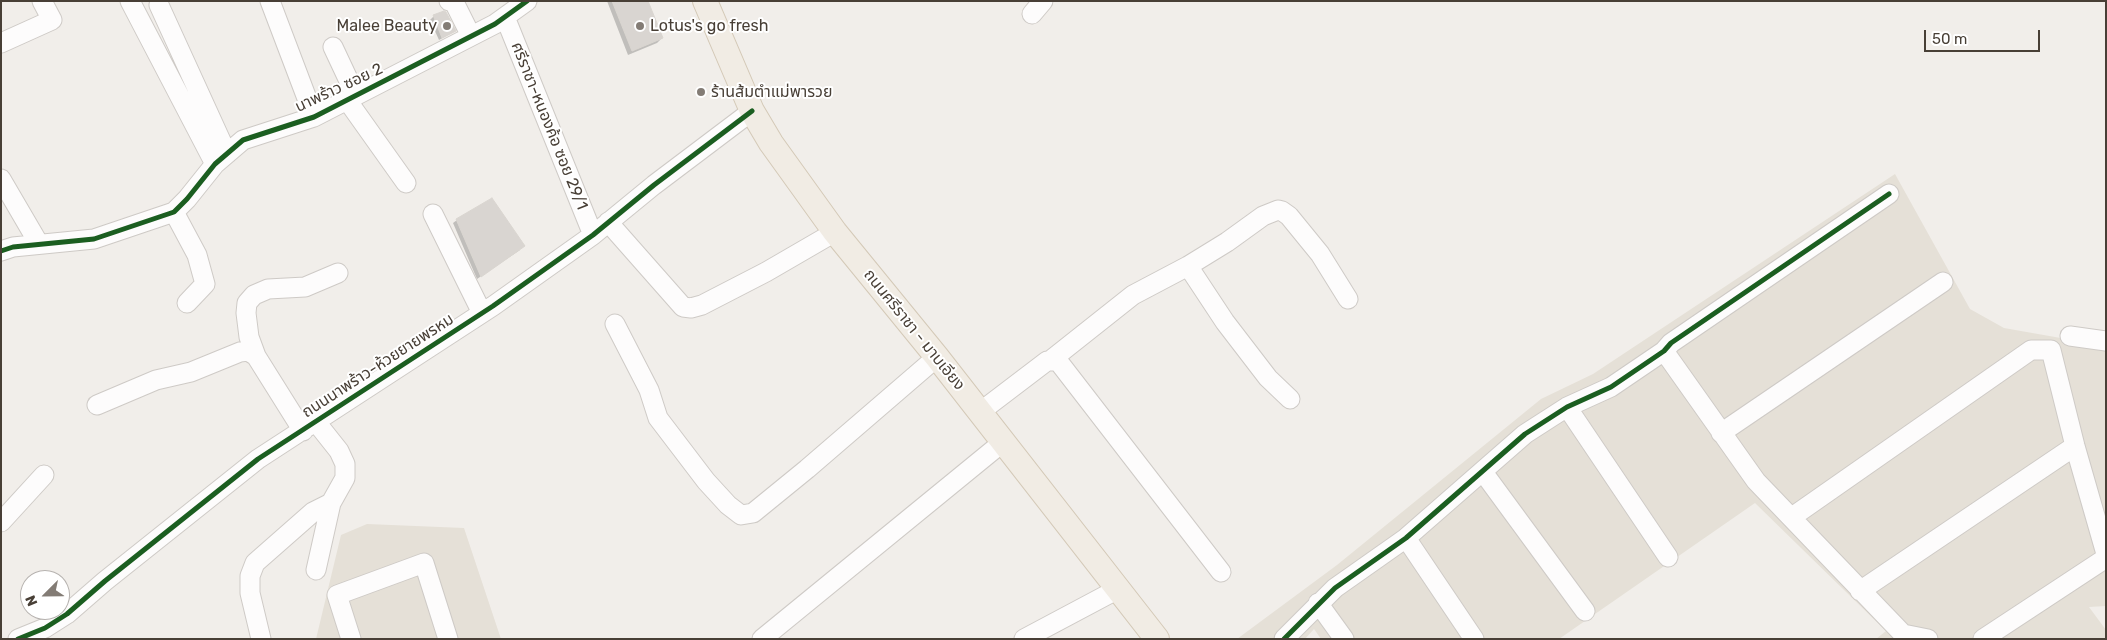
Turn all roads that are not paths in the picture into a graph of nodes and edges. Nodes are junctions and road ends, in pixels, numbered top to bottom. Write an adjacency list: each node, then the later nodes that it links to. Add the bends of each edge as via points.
1 (42, 1): 10 (street, via 52,20)
2 (130, 1): 15 (street)
3 (270, 1): 14 (street)
4 (449, 1): 9 (street, via 454,2)
5 (527, 1): 8 (street, นาพร้าว ซอย 2)
6 (705, 1): 13 (main road, ถนนศรีราชา - มาบเอียง)
7 (159, 5): 15 (street)
8 (506, 17): 9 (street, นาพร้าว ซอย 2); 23 (street, ศรีราชา-หนองค้อ ซอย 29/1)
9 (471, 36): 12 (street, นาพร้าว ซอย 2)
10 (1, 43)
11 (333, 47): 12 (street)
12 (352, 98): 14 (street, นาพร้าว ซอย 2); 17 (street)
13 (752, 112): 21 (street, ถนนนาพร้าว-ห้วยยายพรหม); 22 (main road, ถนนศรีราชา - มาบเอียง)
14 (314, 117): 15 (street, นาพร้าว ซอย 2, via 243,140)
15 (221, 159): 19 (street, นาพร้าว ซอย 2)
16 (1, 179): 24 (street)
17 (406, 183)
18 (1889, 194): 35 (street, via 1671,343)
19 (174, 212): 24 (street, นาพร้าว ซอย 2, via 94,239); 30 (street, via 197,256 205,284)
20 (433, 214): 31 (street)
21 (608, 222): 22 (street, via 683,307 692,308 766,272); 23 (street, ถนนนาพร้าว-ห้วยยายพรหม)
22 (835, 232): 37 (main road, ถนนศรีราชา - มาบเอียง)
23 (593, 235): 31 (street, ถนนนาพร้าว-ห้วยยายพรหม)
24 (39, 244): 25 (street, นาพร้าว ซอย 2)
25 (1, 251)
26 (1188, 266): 29 (street, via 1263,216 1282,210 1320,254); 38 (street, via 1133,295); 39 (street, via 1225,322 1268,378)
27 (338, 273): 36 (street, via 305,287 268,289 254,295 247,303 246,313 249,337)
28 (1943, 282): 44 (street)
29 (1348, 300)
30 (187, 303)
31 (482, 313): 43 (street, ถนนนาพร้าว-ห้วยยายพรหม)
32 (615, 324): 37 (street, via 649,390 658,418 706,481 741,515 753,513)
33 (2070, 336): 34 (street)
34 (2106, 341)
35 (1664, 351): 41 (street, via 1611,387); 44 (street)
36 (256, 356): 40 (street, via 248,351 240,352 191,372 156,380); 43 (street)
37 (937, 357): 42 (main road, ถนนศรีราชา - มาบเอียง)
38 (1051, 360): 42 (street); 57 (street, via 1058,361)
39 (1290, 399)
40 (97, 405)
41 (1567, 407): 47 (street, via 1525,434); 54 (street)
42 (980, 412): 45 (main road, ถนนศรีราชา - มาบเอียง)
43 (309, 426): 49 (street, via 339,451 345,464 345,478); 64 (street, ถนนนาพร้าว-ห้วยยายพรหม, via 258,458 105,580 68,614)
44 (1721, 433): 50 (street, via 1756,482)
45 (1003, 442): 58 (main road, ถนนศรีราชา - มาบเอียง); 68 (street)
46 (2075, 446): 50 (street, via 2051,350 2031,350); 53 (street); 59 (street)
47 (1484, 472): 52 (street); 61 (street)
48 (44, 475): 51 (street)
49 (331, 503): 56 (street); 65 (street, via 313,512 255,563 250,576 250,593)
50 (1792, 517): 59 (street)
51 (1, 522)
52 (1406, 538): 60 (street); 72 (street)
53 (2106, 554)
54 (1668, 557)
55 (2106, 558): 74 (street)
56 (316, 570)
57 (1221, 572)
58 (1118, 589): 69 (street); 70 (main road, ถนนศรีราชา - มาบเอียง)
59 (1860, 591): 63 (street)
60 (1318, 603): 62 (street); 71 (street)
61 (1585, 611)
62 (1289, 636)
63 (1900, 637): 73 (street)
64 (18, 639)
65 (260, 639)
66 (351, 639): 67 (street, via 337,595 424,563)
67 (448, 639)
68 (762, 639)
69 (1024, 639)
70 (1157, 639)
71 (1344, 639)
72 (1474, 639)
73 (1928, 639)
74 (1982, 639)

